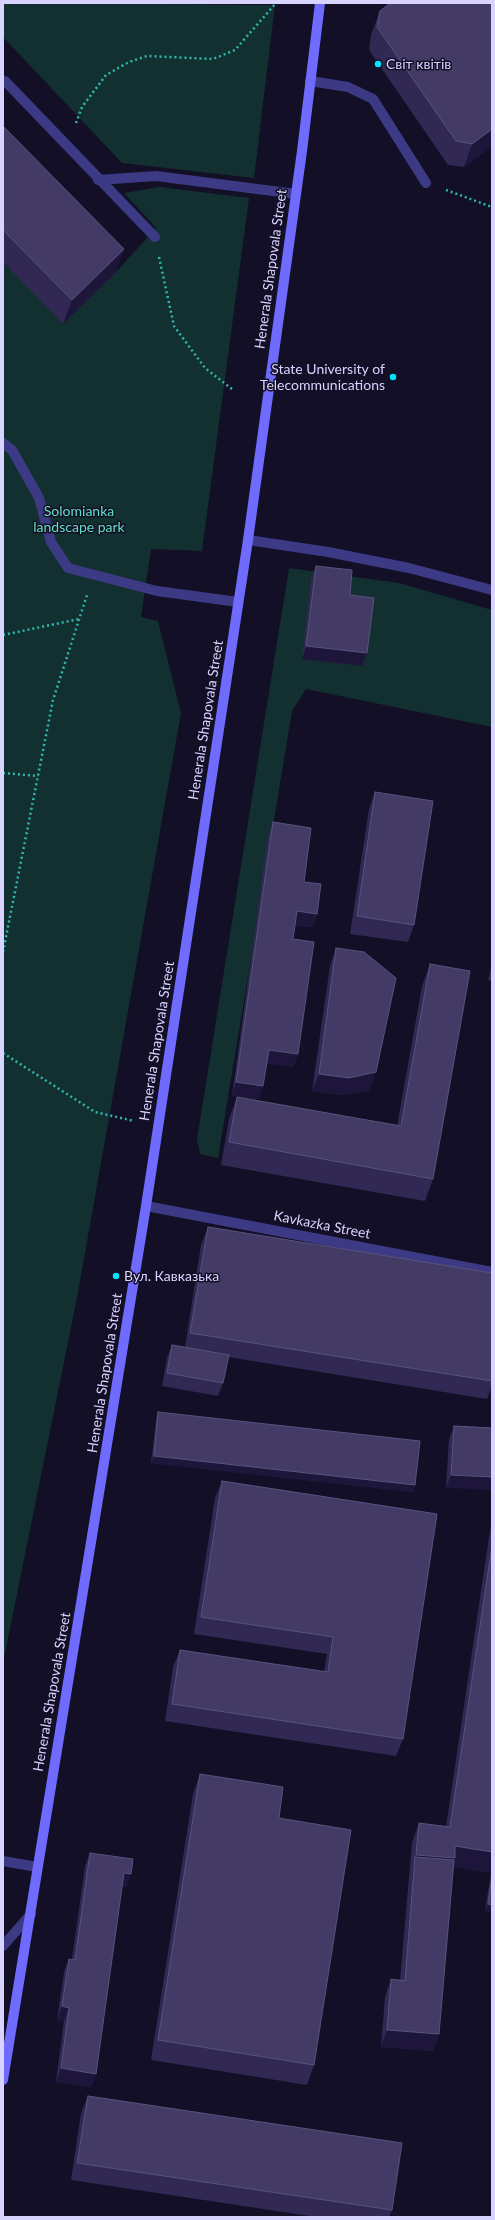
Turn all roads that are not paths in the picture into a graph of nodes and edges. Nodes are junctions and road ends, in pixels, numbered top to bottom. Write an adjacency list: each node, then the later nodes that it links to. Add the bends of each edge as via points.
1 (320, 3): 3 (street, Henerala Shapovala Street)
2 (5, 81): 4 (street)
3 (310, 81): 5 (street, via 348,87 373,99); 6 (street, Henerala Shapovala Street)
4 (98, 180): 6 (street, via 156,176); 7 (street)
5 (426, 183)
6 (296, 194): 9 (street, Henerala Shapovala Street)
7 (155, 237)
8 (3, 443): 11 (street, via 12,450 39,498 51,542 68,568 158,591)
9 (248, 540): 10 (street, via 402,567); 11 (street, Henerala Shapovala Street)
10 (492, 590)
11 (238, 602): 12 (street, Henerala Shapovala Street)
12 (146, 1206): 13 (street, Kavkazka Street); 15 (street, Henerala Shapovala Street)
13 (492, 1272)
14 (3, 1861): 15 (street)
15 (37, 1866): 16 (street, Henerala Shapovala Street)
16 (31, 1914): 17 (street); 18 (street, Henerala Shapovala Street)
17 (3, 1946)
18 (3, 2080)

